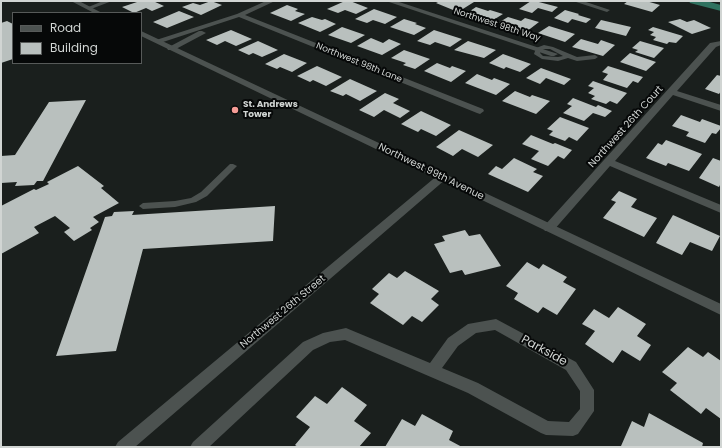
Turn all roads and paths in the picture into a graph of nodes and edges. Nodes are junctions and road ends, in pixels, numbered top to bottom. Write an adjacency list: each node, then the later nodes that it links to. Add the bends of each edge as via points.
1 (74, 1): 6 (street)
2 (109, 1): 6 (street)
3 (272, 1): 9 (street)
4 (389, 1): 14 (street, Northwest 98th Way)
5 (576, 1): 7 (street)
6 (89, 8): 8 (street)
7 (607, 10)
8 (98, 12)
9 (238, 15): 11 (street); 13 (street); 20 (street, Northwest 98th Lane)
10 (142, 34): 11 (street, Northwest 99th Avenue)
11 (157, 41): 13 (street, Northwest 99th Avenue)
12 (721, 43): 18 (street, Northwest 26th Court, via 713,44)
13 (171, 48): 23 (street, Northwest 99th Avenue)
14 (538, 49): 15 (street, Northwest 98th Way); 16 (lane, via 551,48); 16 (lane, via 537,54 542,57 558,59)
15 (554, 54)
16 (568, 56): 17 (lane, via 578,59)
17 (595, 57)
18 (672, 92): 19 (street); 21 (street, Northwest 26th Court)
19 (721, 108)
20 (480, 111)
21 (609, 162): 25 (street); 26 (street, Northwest 26th Court)
22 (233, 166): 24 (lane, via 204,194 193,200)
23 (442, 177): 26 (street, Northwest 99th Avenue); 29 (street, Northwest 26th Street)
24 (143, 206)
25 (721, 209)
26 (549, 228): 27 (street, Northwest 99th Avenue)
27 (721, 310)
28 (433, 370): 28 (street, Parkside, via 473,388 546,428 573,429 587,411 587,390 571,366 496,324 473,328 453,342); 30 (street, Parkside, via 346,334 328,337 308,346)
29 (124, 447)
30 (198, 447)

